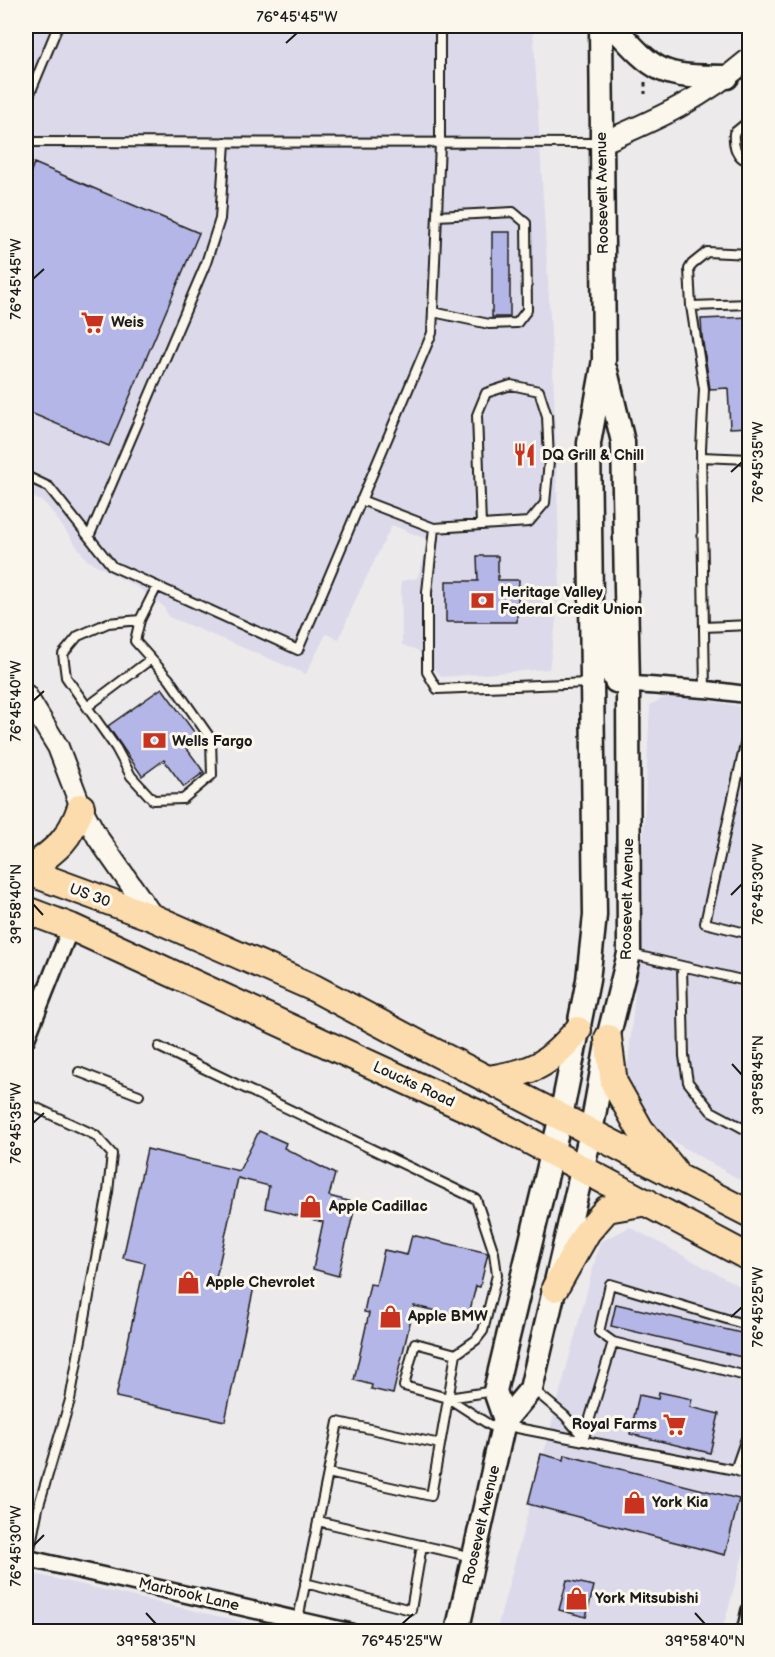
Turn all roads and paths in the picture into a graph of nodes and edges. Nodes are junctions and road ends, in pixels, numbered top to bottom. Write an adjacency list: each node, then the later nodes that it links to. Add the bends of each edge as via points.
1 (58, 26): 8 (lane)
2 (440, 26): 12 (lane)
3 (601, 26): 13 (main road, Roosevelt Avenue)
4 (613, 26): 5 (main road, via 641,56 667,73 684,76)
5 (742, 66): 13 (street, via 674,111)
6 (644, 79): 7 (path)
7 (645, 94)
8 (26, 103)
9 (750, 120): 14 (lane, via 734,133 734,142 736,151)
10 (26, 142): 11 (lane)
11 (225, 142): 12 (lane); 28 (lane, via 220,219 206,263)
12 (440, 143): 13 (lane); 15 (lane)
13 (601, 143): 20 (main road, Roosevelt Avenue)
14 (750, 161)
15 (437, 216): 19 (lane); 19 (lane, via 513,212 526,223 527,310 517,323 489,324)
16 (750, 254): 18 (lane, via 706,252 698,258 689,269)
17 (750, 304): 18 (lane)
18 (691, 306): 21 (lane, via 704,389)
19 (433, 312): 25 (lane, via 432,333)
20 (604, 360): 24 (main road, Roosevelt Avenue, via 589,442); 35 (main road, Roosevelt Avenue, via 623,442)
21 (701, 457): 22 (lane); 32 (lane)
22 (750, 459)
23 (26, 476): 28 (lane, via 49,487)
24 (589, 476): 34 (main road, Roosevelt Avenue); 35 (main road, via 603,514 610,670 616,681)
25 (362, 500): 27 (lane); 29 (lane, via 298,650)
26 (481, 525): 26 (lane, via 529,522 545,503 549,461 547,416 540,391 511,385 486,393 477,415); 27 (lane)
27 (434, 528): 34 (lane, via 426,592 427,672 437,689)
28 (89, 537): 29 (lane, via 112,566)
29 (157, 586): 30 (lane)
30 (140, 620): 33 (lane, via 135,641); 39 (lane, via 108,623 78,636 63,654 66,677)
31 (750, 625): 32 (lane)
32 (704, 627): 36 (lane)
33 (151, 659): 39 (lane); 39 (lane, via 211,739 212,775 183,799 153,800 131,776)
34 (592, 683): 53 (main road, Roosevelt Avenue, via 595,915)
35 (628, 684): 36 (street); 48 (main road, Roosevelt Avenue)
36 (705, 690): 38 (street)
37 (26, 695): 42 (street, via 58,747)
38 (750, 695)
39 (87, 707)
40 (750, 722): 41 (lane)
41 (748, 737): 47 (lane, via 705,923)
42 (81, 807): 43 (highway, via 74,826 58,848); 45 (street)
43 (26, 871): 45 (highway, US 30 / US 30)
44 (26, 910): 46 (highway)
45 (154, 918): 58 (highway, US 30, via 314,988)
46 (71, 927): 52 (street); 64 (highway, Loucks Road, via 481,1115)
47 (750, 934)
48 (629, 954): 49 (lane); 54 (main road, Roosevelt Avenue)
49 (682, 966): 50 (lane); 63 (lane, via 688,1082 711,1111)
50 (750, 982)
51 (26, 994): 52 (street)
52 (42, 1000): 55 (street)
53 (578, 1030): 58 (highway, via 560,1052 536,1068); 61 (main road, Roosevelt Avenue)
54 (608, 1038): 62 (main road, Roosevelt Avenue); 66 (highway, via 614,1083 640,1129)
55 (26, 1040)
56 (159, 1047): 73 (lane, via 476,1198 497,1275 483,1331)
57 (79, 1072): 59 (lane)
58 (488, 1079): 61 (highway, US 30)
59 (139, 1095)
60 (26, 1103): 88 (lane, via 94,1135 112,1154 70,1400)
61 (561, 1116): 62 (highway, US 30); 64 (main road, Roosevelt Avenue)
62 (591, 1132): 65 (main road, Roosevelt Avenue); 66 (highway, US 30)
63 (750, 1132)
64 (553, 1152): 65 (highway, Loucks Road); 76 (main road, Roosevelt Avenue)
65 (582, 1167): 67 (highway, Loucks Road); 70 (main road, Roosevelt Avenue)
66 (681, 1179): 68 (highway, US 30)
67 (647, 1202): 69 (highway, Loucks Road); 70 (highway, via 607,1209 587,1232)
68 (750, 1214)
69 (750, 1258)
70 (555, 1288): 75 (main road, Roosevelt Avenue)
71 (750, 1326): 72 (lane, via 610,1284 599,1332)
72 (612, 1342): 74 (lane); 80 (lane)
73 (456, 1354): 77 (lane); 77 (lane, via 415,1343 404,1386)
74 (750, 1377)
75 (531, 1389): 78 (main road, Roosevelt Avenue); 80 (lane, via 565,1416)
76 (495, 1391): 77 (lane); 78 (main road)
77 (448, 1398): 78 (lane); 81 (lane)
78 (503, 1426): 80 (lane); 87 (main road, Roosevelt Avenue)
79 (750, 1427): 82 (lane)
80 (584, 1440): 82 (lane)
81 (440, 1444): 83 (lane, via 338,1422); 83 (lane, via 432,1496)
82 (735, 1470): 84 (lane)
83 (328, 1473): 85 (lane)
84 (750, 1476)
85 (318, 1521): 86 (lane); 89 (lane)
86 (422, 1545): 87 (lane); 89 (lane, via 411,1610)
87 (473, 1557): 93 (main road, Roosevelt Avenue)
88 (26, 1562): 91 (street, Marbrook Lane)
89 (305, 1583): 91 (lane)
90 (750, 1610): 94 (street)
91 (298, 1618): 92 (street, Marbrook Lane)
92 (351, 1632)
93 (457, 1632)
94 (745, 1632)

